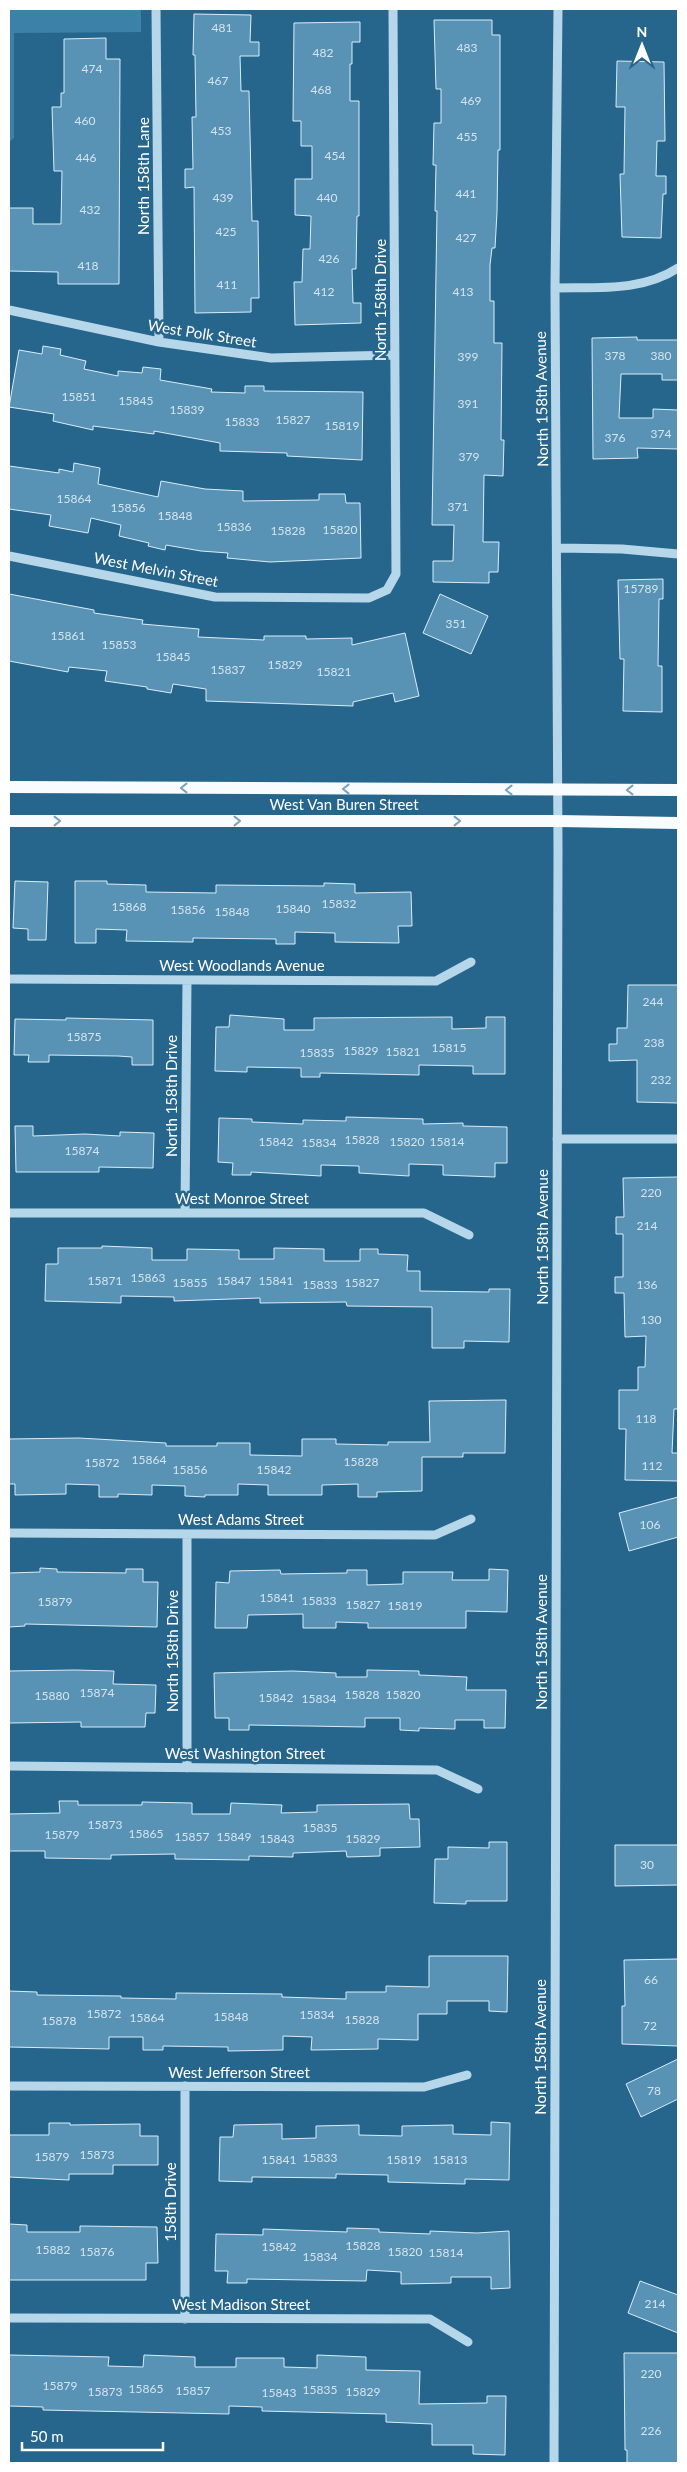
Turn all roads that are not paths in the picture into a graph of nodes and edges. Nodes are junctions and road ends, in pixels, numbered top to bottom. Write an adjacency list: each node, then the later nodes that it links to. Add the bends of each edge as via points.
1 (156, 9): 7 (street, North 158th Lane)
2 (393, 9): 8 (street, North 158th Drive)
3 (558, 9): 5 (street, North 158th Avenue)
4 (678, 268): 5 (street, via 652,282)
5 (555, 288): 9 (street, North 158th Avenue)
6 (9, 310): 7 (street, West Polk Street)
7 (159, 342): 8 (street, West Polk Street, via 271,358)
8 (395, 355): 12 (street, North 158th Drive, via 396,574)
9 (557, 548): 10 (street); 14 (street, North 158th Avenue)
10 (678, 554)
11 (9, 556): 12 (street, West Melvin Street, via 215,597 368,598)
12 (387, 590)
13 (9, 787): 14 (main road, West Van Buren Street, one-way to 13)
14 (558, 790): 15 (main road, West Van Buren Street, one-way to 14); 17 (street, North 158th Avenue)
15 (678, 790)
16 (9, 821): 17 (main road, West Van Buren Street, one-way to 17)
17 (558, 821): 18 (main road, West Van Buren Street); 22 (street, North 158th Avenue)
18 (678, 823)
19 (471, 962): 21 (street, West Woodlands Avenue, via 436,981)
20 (9, 979): 21 (street, West Woodlands Avenue)
21 (187, 980): 25 (street, North 158th Drive)
22 (557, 1139): 23 (street); 39 (street, North 158th Avenue)
23 (678, 1139)
24 (9, 1213): 25 (street, West Monroe Street)
25 (185, 1213): 26 (street, West Monroe Street, via 424,1213)
26 (469, 1235)
27 (471, 1519): 29 (street, West Adams Street, via 435,1535)
28 (9, 1533): 29 (street, West Adams Street)
29 (187, 1534): 31 (street, North 158th Drive)
30 (9, 1766): 31 (street, West Washington Street)
31 (187, 1768): 32 (street, West Washington Street, via 437,1770)
32 (478, 1789)
33 (466, 2075): 35 (street, West Jefferson Street, via 424,2087)
34 (9, 2086): 35 (street, West Jefferson Street)
35 (185, 2086): 37 (street, 158th Drive)
36 (9, 2318): 37 (street, West Madison Street)
37 (185, 2319): 38 (street, West Madison Street, via 430,2319)
38 (468, 2342)
39 (554, 2463)

